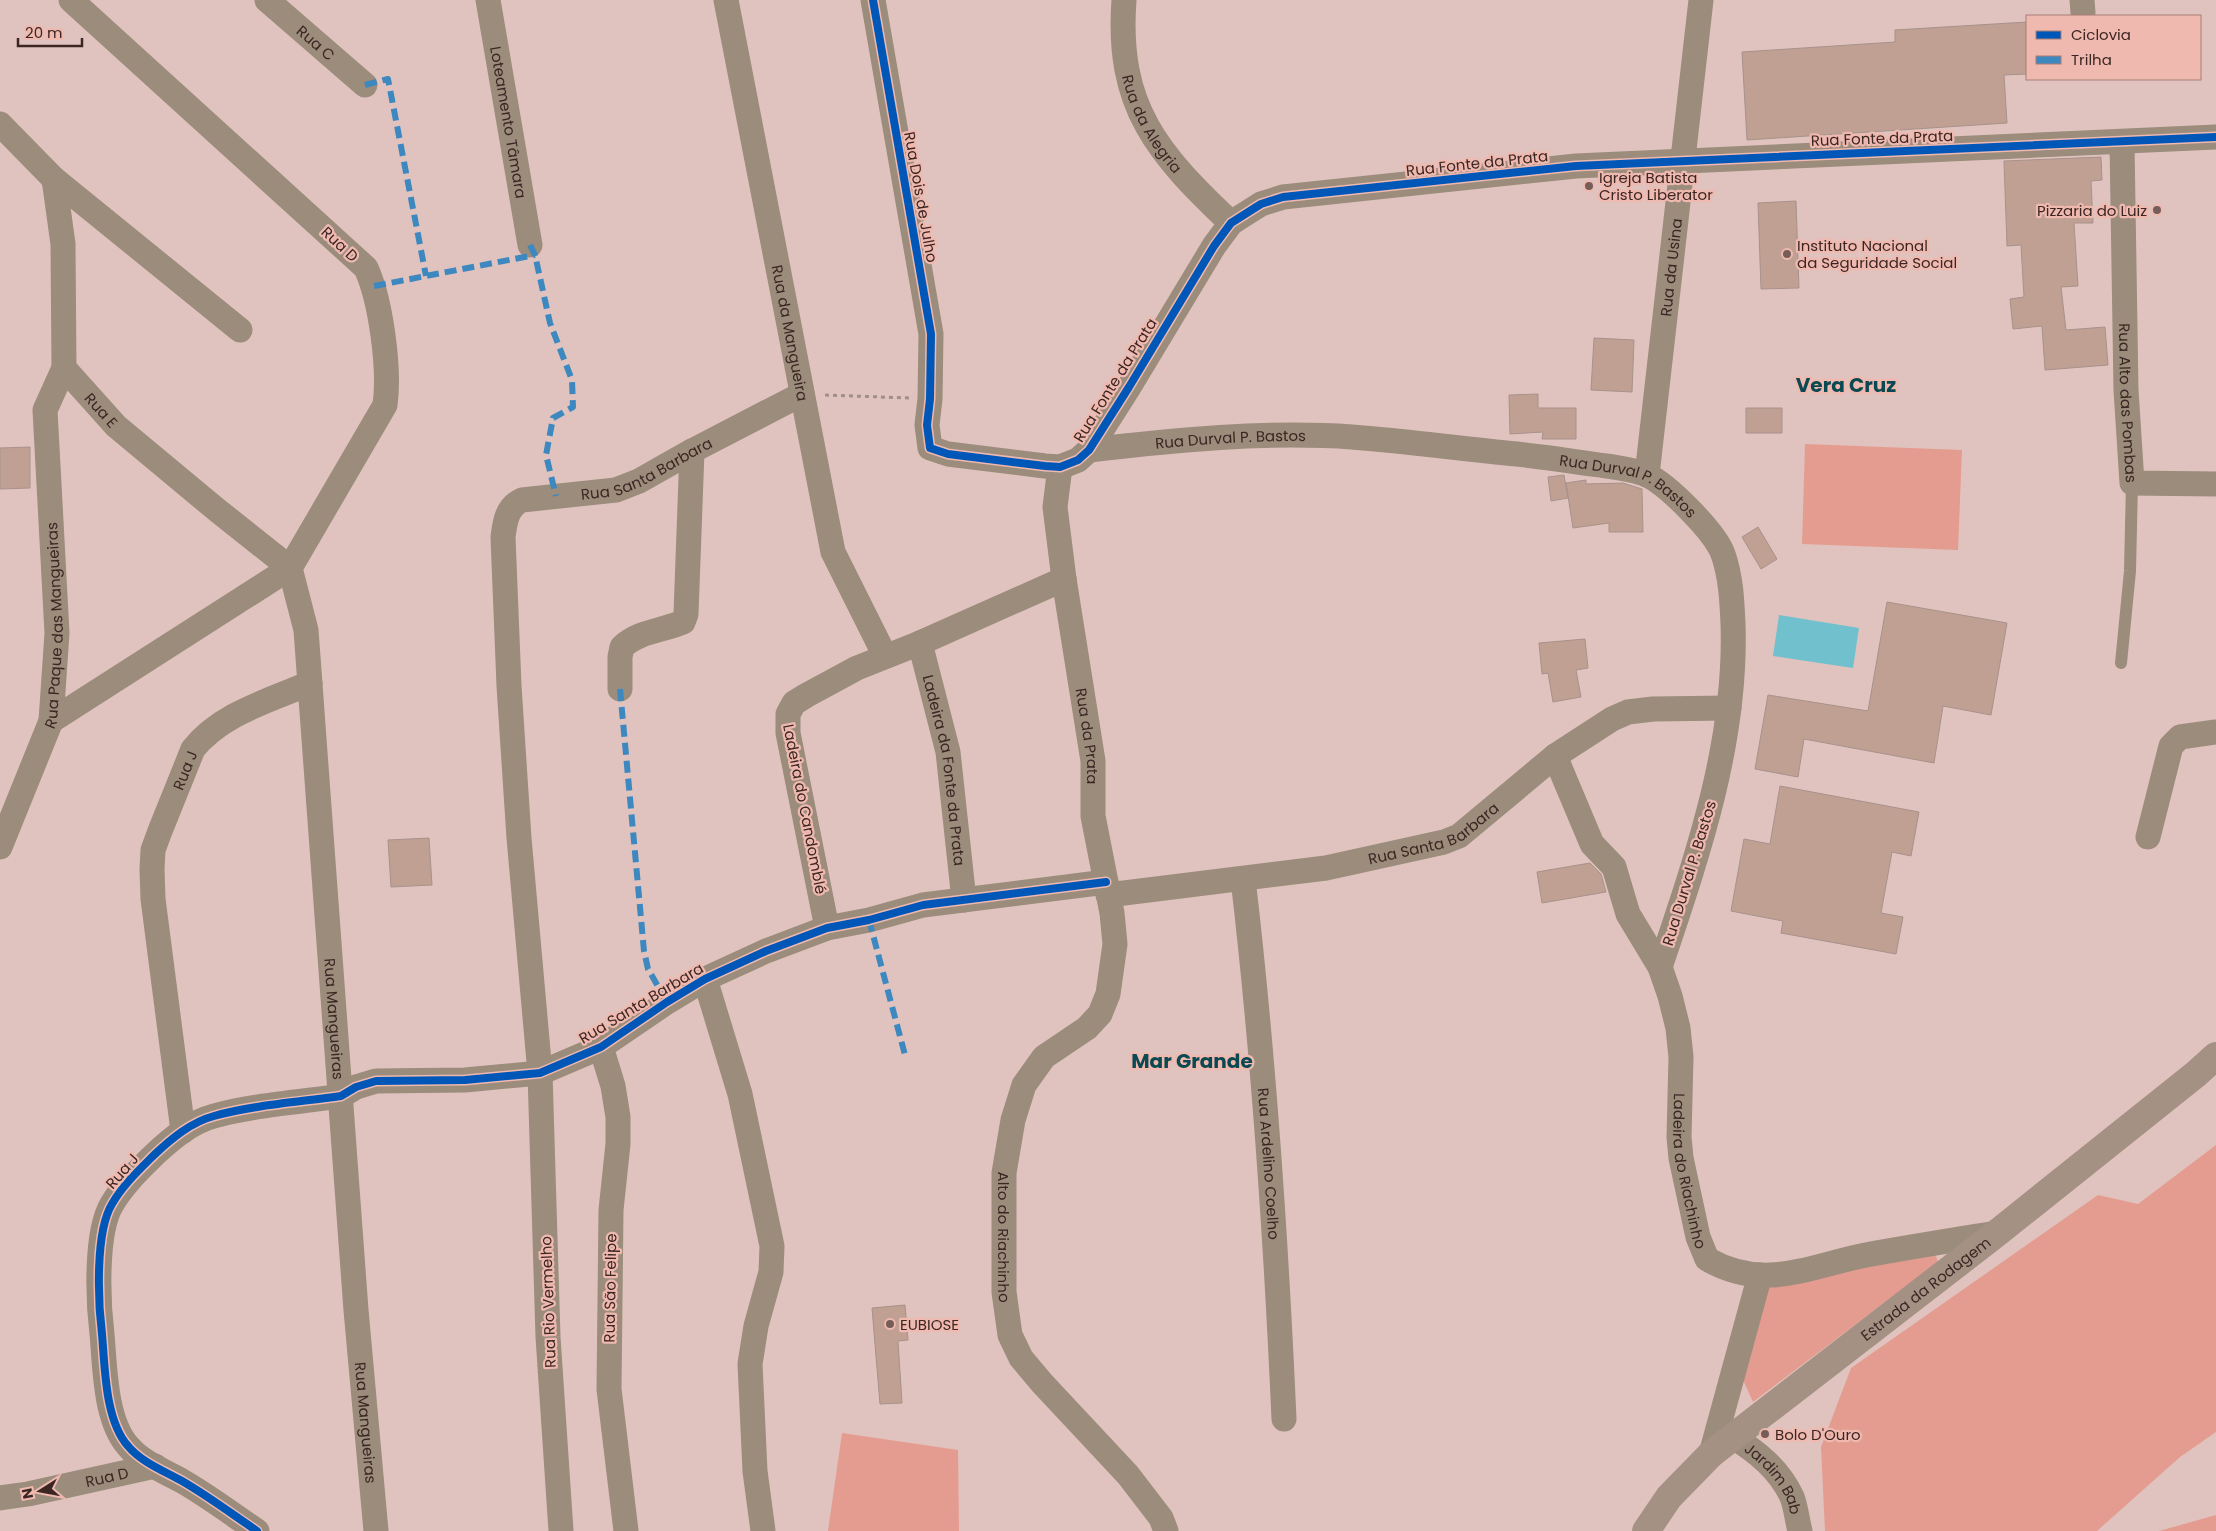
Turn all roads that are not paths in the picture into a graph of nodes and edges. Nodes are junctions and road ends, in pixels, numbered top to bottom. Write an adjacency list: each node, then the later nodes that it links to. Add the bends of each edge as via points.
1 (71, 0): 26 (street, Rua D, via 350,252 366,268 374,286 387,381 385,405)
2 (267, 0): 8 (street, Rua C)
3 (488, 0): 15 (street, Loteamento Tâmara)
4 (726, 0): 18 (street, Rua da Mangueira)
5 (873, 0): 21 (street, Rua Dois de Julho, via 931,334 927,425 930,448 948,454)
6 (1124, 0): 14 (street, Rua da Alegria, via 1124,54 1133,94 1147,128 1188,183)
7 (1701, 0): 12 (street, Rua da Usina)
8 (365, 85)
9 (0, 124): 13 (street)
10 (2216, 137): 11 (street, Rua Fonte da Prata)
11 (2122, 143): 12 (street, Rua Fonte da Prata); 23 (street, Rua Alto das Pombas, via 2126,390)
12 (1683, 160): 14 (street, Rua Fonte da Prata, via 1576,166 1283,197 1261,204); 22 (street, Rua da Usina)
13 (54, 179): 16 (street); 17 (street, via 63,244)
14 (1231, 223): 19 (street, Rua Fonte da Prata)
15 (530, 245)
16 (240, 330)
17 (64, 368): 26 (street, Rua E, via 116,426); 34 (street, Rua Paque das Mangueiras, via 45,410 57,632)
18 (802, 394): 20 (street, Rua Santa Barbara); 29 (street, Rua da Mangueira, via 833,552)
19 (1088, 450): 21 (street, Rua Fonte da Prata, via 1078,460); 22 (street, Rua Durval P. Bastos, via 1225,438 1351,437 1546,457)
20 (692, 451): 25 (street, Rua Santa Barbara, via 616,490 533,498 514,504 508,512); 32 (street, via 686,614 683,622 637,635 622,647)
21 (1060, 467): 27 (street, via 1055,507)
22 (1648, 475): 33 (street, Rua Durval P. Bastos, via 1702,522 1722,551 1730,582 1734,648)
23 (2132, 483): 24 (street); 30 (lane, Rua Alto das Pombas, via 2130,571)
24 (2216, 484)
25 (503, 537): 47 (street, Rua Rio Vermelho, via 510,696)
26 (290, 568): 31 (street, Rua Mangueiras, via 306,630); 34 (street)
27 (1064, 579): 28 (street); 40 (street, Rua da Prata, via 1093,761 1093,816)
28 (920, 643): 29 (street); 41 (street, Ladeira da Fonte da Prata, via 948,752)
29 (885, 656): 42 (street, Ladeira do Candomblé, via 807,695 794,703 788,714 788,733)
30 (2121, 663)
31 (310, 683): 48 (street, Rua Mangueiras); 49 (street, Rua J, via 232,716 204,736 193,749 153,850 153,899)
32 (620, 689)
33 (1729, 708): 36 (street, Rua Santa Barbara, via 1628,712 1598,727); 43 (street, Rua Durval P. Bastos, via 1713,794)
34 (50, 721): 38 (street, Rua Paque das Mangueiras)
35 (2216, 732): 37 (street, via 2180,737 2170,746)
36 (1555, 756): 39 (street, Rua Santa Barbara, via 1460,836 1326,868); 43 (street, via 1586,832 1598,852 1614,866 1628,914)
37 (2148, 837)
38 (0, 847)
39 (1243, 879): 40 (street, Rua Santa Barbara); 52 (street, Rua Ardelino Coelho, via 1267,1120)
40 (1107, 888): 41 (street, Rua Santa Barbara); 62 (street, Alto do Riachinho, via 1115,944 1108,994 1100,1014 1034,1069 1024,1085 1013,1120 1004,1173 1004,1292 1010,1335 1021,1358 1128,1475 1161,1518)
41 (964, 900): 42 (street, Rua Santa Barbara, via 923,905)
42 (827, 928): 44 (street, Rua Santa Barbara, via 766,950)
43 (1660, 967): 51 (street, Ladeira do Riachinho, via 1678,1028 1681,1158 1698,1237 1707,1259)
44 (705, 979): 45 (street, Rua Santa Barbara); 61 (street, via 740,1094 772,1246 771,1272 756,1326 750,1364 754,1462)
45 (602, 1047): 47 (street, Rua Santa Barbara); 60 (street, Rua São Felipe, via 618,1117 611,1210 609,1389)
46 (2216, 1056): 50 (main road, Estrada da Rodagem)
47 (540, 1073): 48 (street, Rua J, via 465,1080 376,1081); 59 (street, Rua Rio Vermelho, via 548,1337)
48 (341, 1096): 49 (street, Rua J, via 212,1117); 58 (street, Rua Mangueiras)
49 (183, 1131): 55 (street, Rua J, via 132,1178 111,1205 102,1232 100,1318 111,1409 117,1432 129,1448)
50 (1997, 1232): 51 (street, Ladeira do Riachinho, via 1865,1255 1790,1274); 53 (main road, Estrada da Rodagem)
51 (1760, 1275): 54 (street)
52 (1284, 1419)
53 (1732, 1436): 54 (main road, Estrada da Rodagem); 64 (street, Jardim Bab, via 1757,1452 1778,1475 1792,1498)
54 (1711, 1454): 63 (main road, Estrada da Rodagem, via 1669,1497)
55 (155, 1466): 56 (street, Rua D); 57 (street, Rua J)
56 (0, 1498)
57 (257, 1531)
58 (376, 1531)
59 (561, 1531)
60 (626, 1531)
61 (763, 1531)
62 (1166, 1531)
63 (1646, 1531)
64 (1800, 1531)

